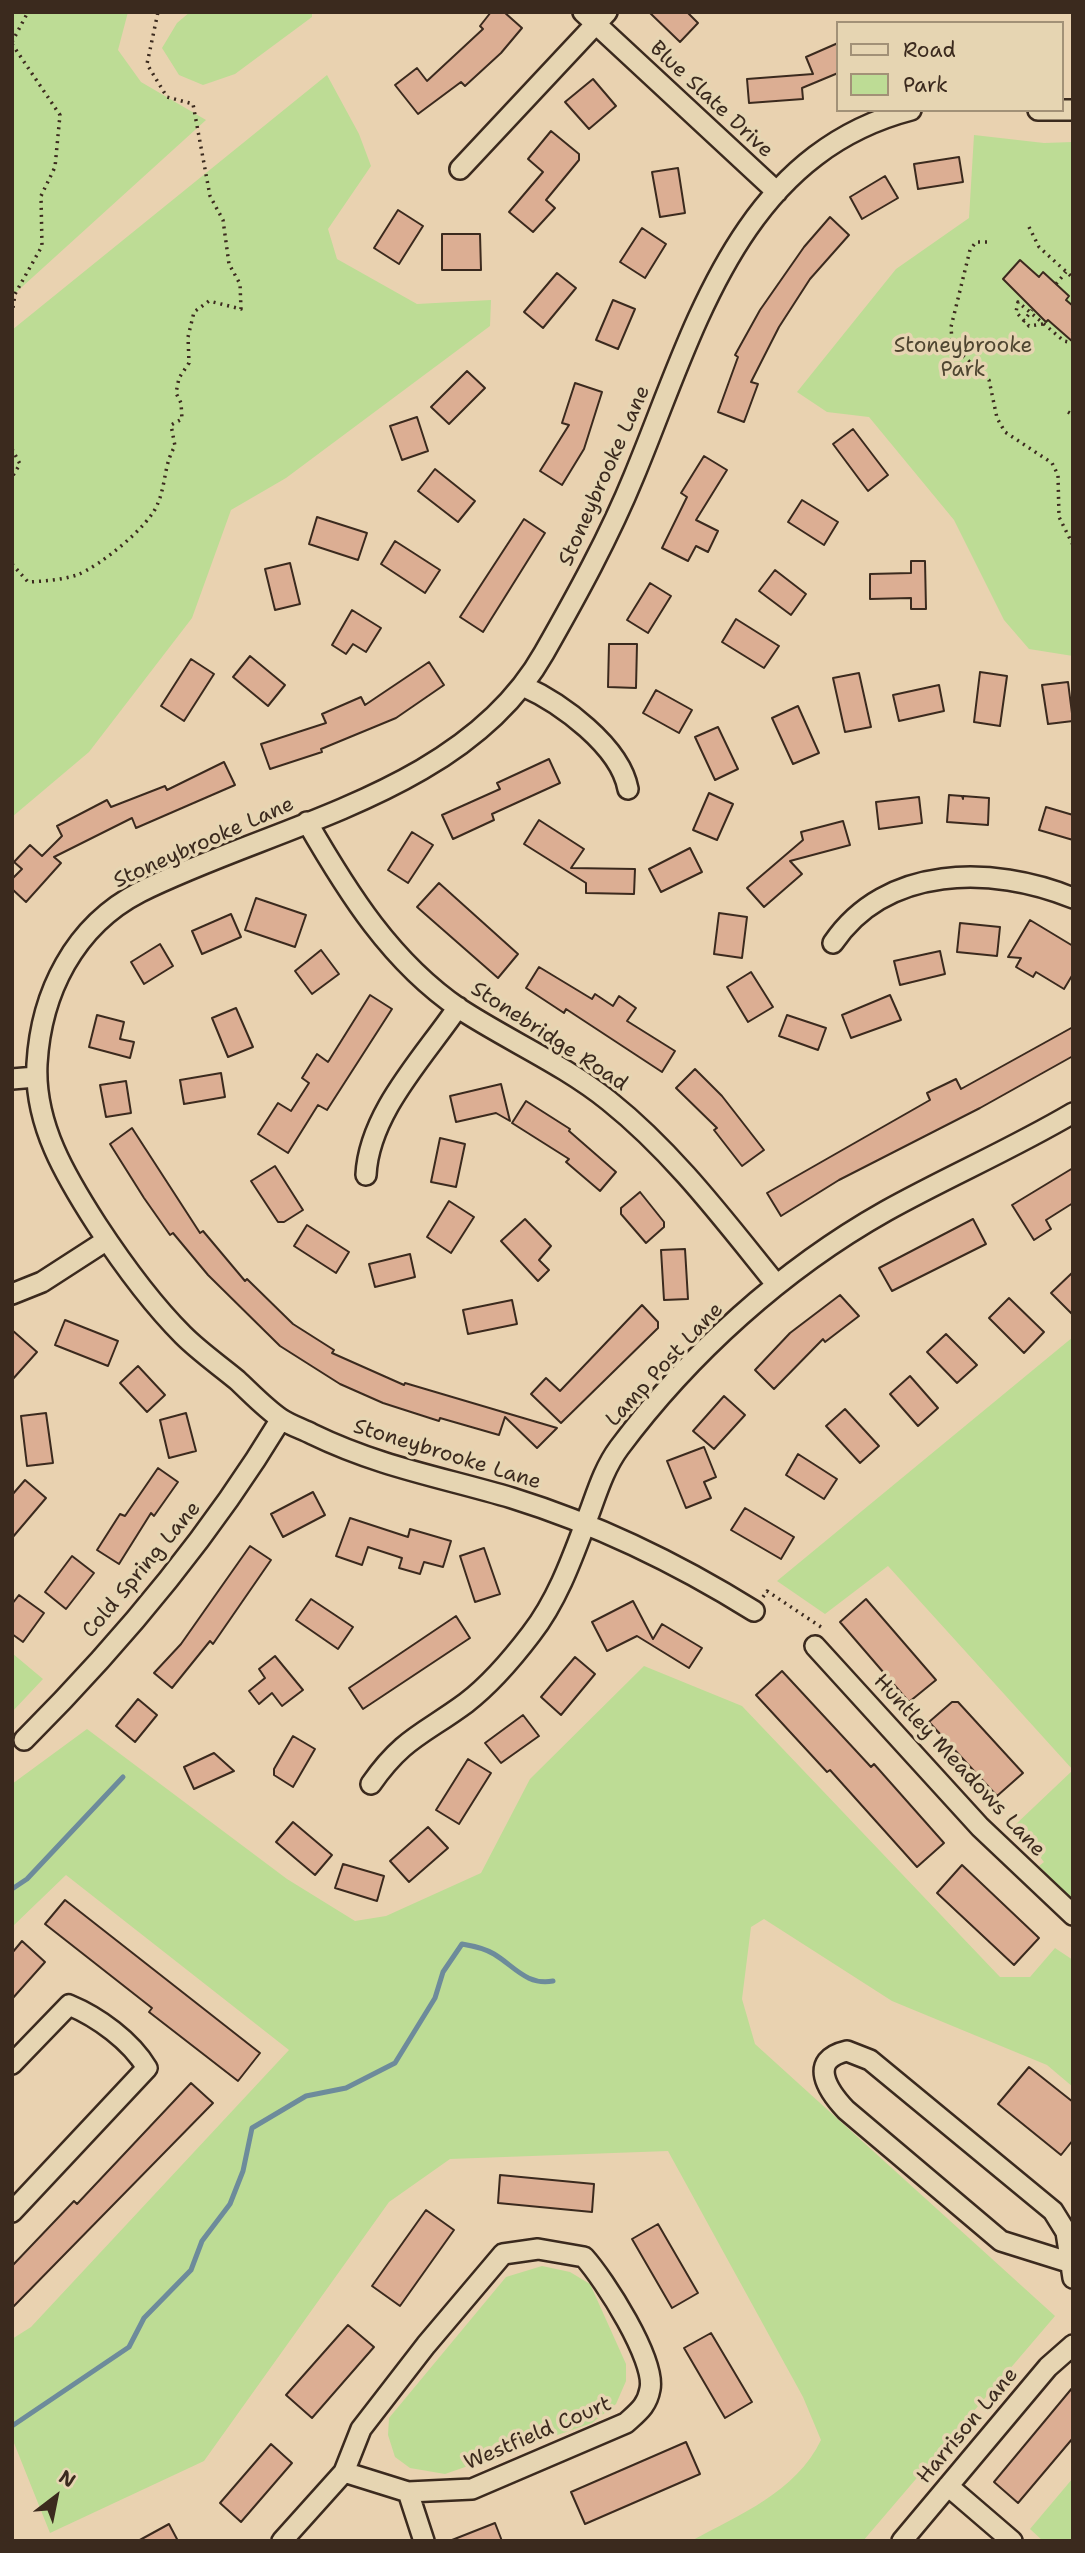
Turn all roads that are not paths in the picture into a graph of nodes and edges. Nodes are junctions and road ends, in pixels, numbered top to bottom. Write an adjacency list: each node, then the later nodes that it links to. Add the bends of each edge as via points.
1 (595, 16): 3 (street); 4 (street, Blue Slate Drive)
2 (906, 112): 4 (street, Stoneybrooke Lane, via 854,131)
3 (460, 169)
4 (777, 192): 5 (street, Stoneybrooke Lane, via 715,277 607,537)
5 (523, 686): 6 (street, via 546,696 600,741 625,773); 7 (street, Stoneybrooke Lane, via 494,716 431,764)
6 (628, 789)
7 (307, 822): 10 (street, Stonebridge Road, via 367,919 401,958); 11 (street, Stoneybrooke Lane, via 170,878 133,896 97,922 57,976 46,1002)
8 (1073, 898): 9 (street, via 1003,878 943,878 868,905 849,919)
9 (833, 943)
10 (458, 1007): 14 (street, via 376,1126 367,1150); 16 (street, Stonebridge Road, via 575,1076 629,1117 682,1169)
11 (36, 1077): 12 (street); 15 (street, Stoneybrooke Lane, via 58,1162)
12 (12, 1079)
13 (1073, 1113): 16 (street, Lamp Post Lane, via 886,1211)
14 (366, 1175)
15 (107, 1240): 17 (street, via 42,1282); 18 (street, Stoneybrooke Lane, via 186,1338)
16 (776, 1284): 19 (street, Lamp Post Lane, via 708,1348 640,1422 605,1472)
17 (12, 1294)
18 (281, 1419): 19 (street, Stoneybrooke Lane, via 379,1464 504,1496); 22 (street, Cold Spring Lane, via 197,1543)
19 (585, 1523): 20 (street, Stoneybrooke Lane, via 670,1561); 23 (street, Lamp Post Lane, via 550,1605 505,1668 465,1703 391,1755)
20 (754, 1611)
21 (815, 1646): 24 (street, Huntley Meadows Lane, via 979,1827)
22 (24, 1740)
23 (371, 1784)
24 (1073, 1915)
25 (12, 2064): 26 (street, via 69,2005 85,2011 137,2051 146,2068)
26 (12, 2212)
27 (1071, 2270): 27 (street, via 1066,2232 1053,2211 870,2060 847,2052 830,2058 824,2067 829,2089 846,2110 1000,2241)
28 (1073, 2345): 30 (street, Harrison Lane, via 1048,2367)
29 (344, 2472): 31 (street, Westfield Court); 31 (street, Westfield Court, via 362,2429 503,2254 538,2249 584,2257 608,2287 649,2366 651,2386 645,2407 626,2423 472,2489); 32 (street, Westfield Court)
30 (948, 2486): 34 (street, Harrison Lane); 35 (street)
31 (408, 2492): 33 (street)
32 (282, 2541)
33 (424, 2541)
34 (902, 2541)
35 (1012, 2541)

